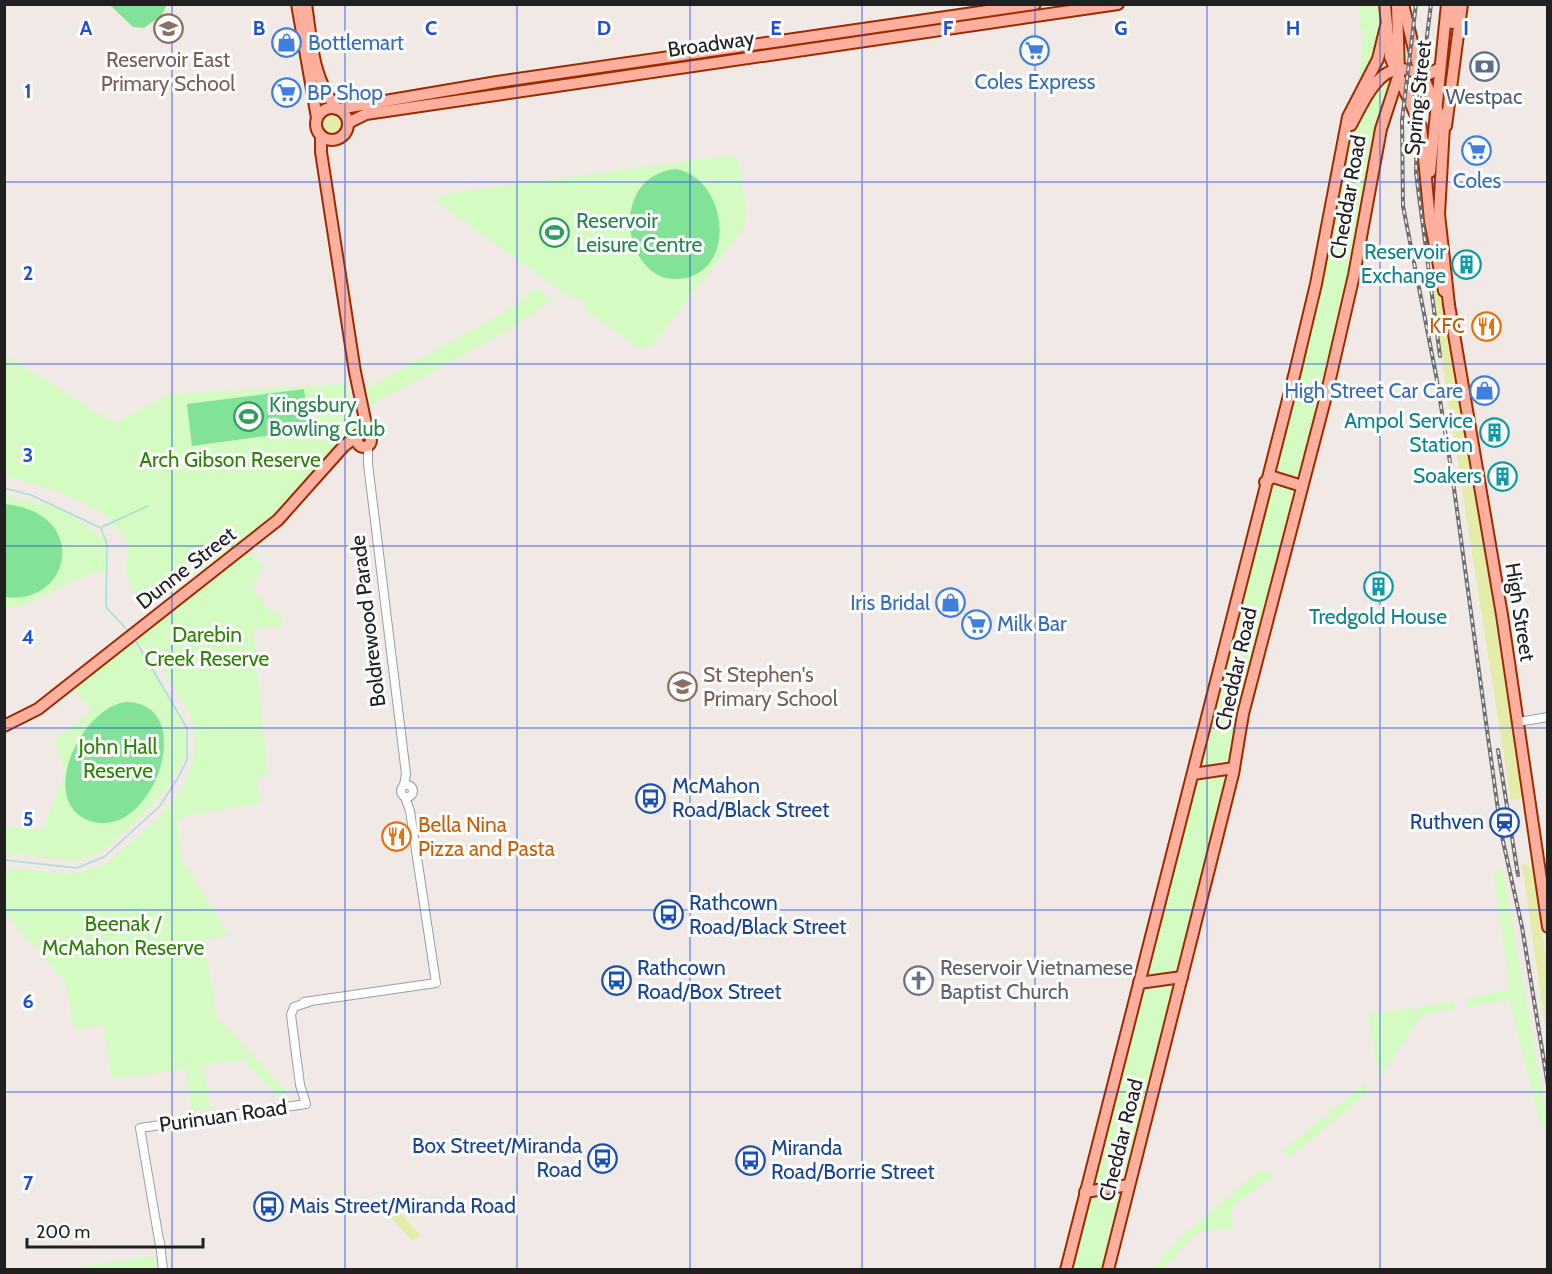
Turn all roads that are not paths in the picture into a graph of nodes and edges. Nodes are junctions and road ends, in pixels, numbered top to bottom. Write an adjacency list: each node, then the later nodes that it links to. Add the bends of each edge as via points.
1 (297, 4): 19 (main road)
2 (306, 4): 19 (main road)
3 (1036, 4): 12 (main road); 14 (main road, Broadway)
4 (1118, 4): 12 (main road, Broadway)
5 (1381, 4): 13 (main road)
6 (1385, 4): 13 (main road, High Street)
7 (1397, 4): 18 (main road, High Street)
8 (1403, 4): 20 (main road, High Street)
9 (1447, 4): 15 (main road, Spring Street)
10 (1455, 4): 15 (main road, via 1450,35)
11 (1462, 4): 21 (main road, Spring Street)
12 (1038, 17): 14 (main road, Broadway)
13 (1386, 25): 18 (main road, High Street); 30 (main road, Cheddar Road, via 1381,51 1353,104)
14 (864, 36): 16 (main road, Broadway)
15 (1441, 54): 17 (main road, Spring Street)
16 (647, 67): 22 (main road, Broadway); 25 (main road, Broadway)
17 (1440, 68): 20 (main road); 26 (main road, Spring Street)
18 (1397, 72): 20 (main road); 23 (main road, Cheddar Road); 24 (main road, High Street); 30 (main road, Cheddar Road, via 1384,75 1375,85)
19 (312, 73): 27 (main road); 28 (main road)
20 (1422, 73): 26 (main road, High Street)
21 (1449, 92): 26 (main road); 32 (main road, Spring Street)
22 (435, 93): 25 (main road); 27 (main road, Broadway)
23 (1390, 100): 24 (main road, via 1400,96); 39 (main road, Cheddar Road, via 1380,129 1343,325)
24 (1411, 101): 26 (main road, via 1422,110); 34 (main road, High Street, via 1421,127)
25 (443, 103): 29 (main road, Broadway, via 366,114)
26 (1437, 108): 32 (main road, High Street, via 1444,123); 34 (main road, Spring Street)
27 (337, 109): 28 (main road, via 326,109); 29 (main road)
28 (317, 118): 31 (main road, via 316,128)
29 (348, 123): 33 (main road, via 343,135)
30 (1345, 135): 38 (main road, Cheddar Road, via 1316,284)
31 (321, 136): 33 (main road); 35 (main road, Boldrewood Parade)
32 (1444, 137): 36 (main road, High Street, via 1439,221)
33 (334, 139): 35 (main road, Boldrewood Parade, via 326,160)
34 (1428, 196): 36 (main road, High Street, via 1439,275)
35 (330, 207): 37 (main road, Boldrewood Parade)
36 (1449, 305): 43 (main road, High Street)
37 (362, 440): 40 (main road, Dunne Street, via 340,453 278,520); 50 (street, Boldrewood Parade, via 407,785 414,791 408,796 434,984 309,1002 289,1012)
38 (1265, 482): 39 (main road, via 1272,477); 46 (main road, Cheddar Road)
39 (1302, 486): 45 (main road, Cheddar Road, via 1243,714)
40 (46, 702): 42 (main road, Dunne Street); 44 (main road, Dunne Street)
41 (1548, 717): 43 (street)
42 (4, 719)
43 (1518, 722): 47 (main road, High Street)
44 (4, 726)
45 (1234, 768): 46 (main road); 48 (main road, Cheddar Road)
46 (1193, 774): 49 (main road, Cheddar Road)
47 (1548, 927)
48 (1182, 977): 49 (main road); 51 (main road, Cheddar Road)
49 (1139, 983): 52 (main road, Cheddar Road)
50 (302, 1104): 53 (street, Purinuan Road, via 142,1128 153,1204 162,1227)
51 (1129, 1185): 52 (main road); 55 (main road, Cheddar Road)
52 (1085, 1192): 54 (main road, Cheddar Road)
53 (163, 1269)
54 (1066, 1269)
55 (1108, 1269)

